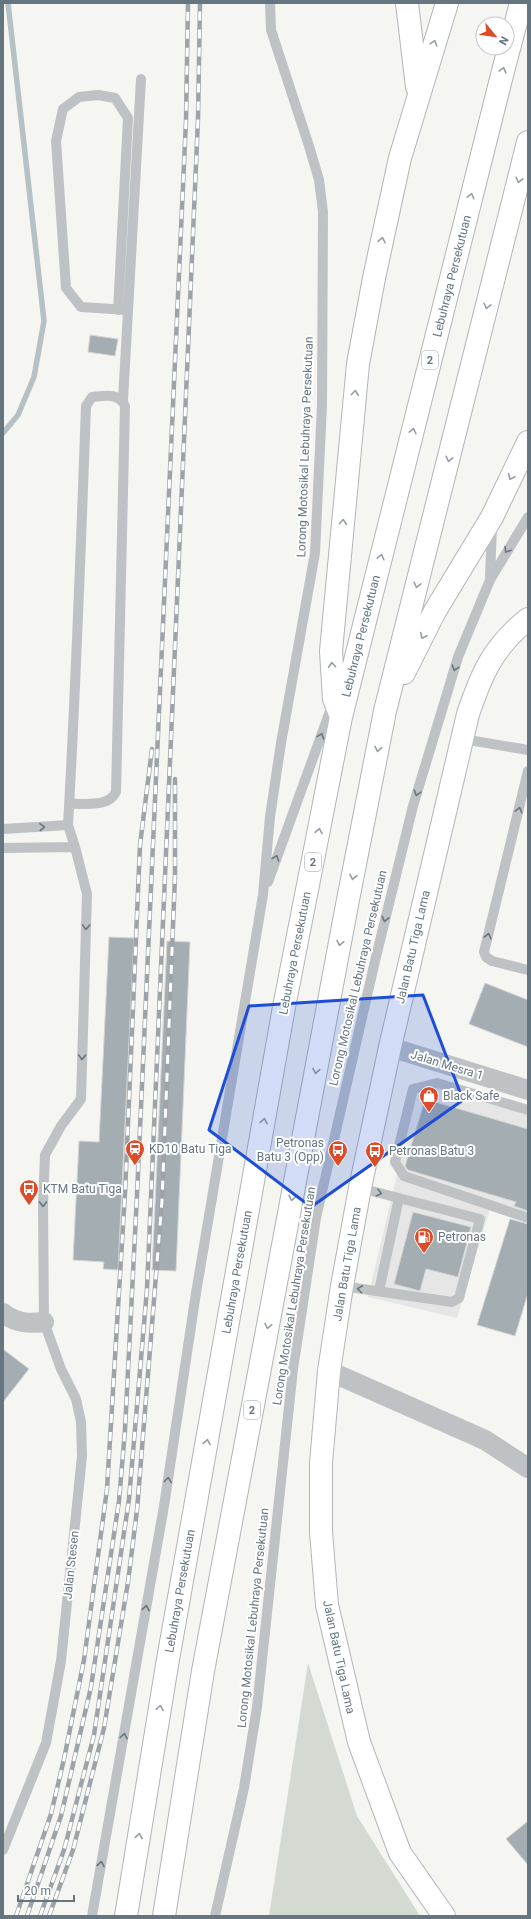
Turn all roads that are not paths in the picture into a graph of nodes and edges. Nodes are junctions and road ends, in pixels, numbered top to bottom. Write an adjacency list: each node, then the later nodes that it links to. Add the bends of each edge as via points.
1 (270, 3): 25 (lane, Lorong Motosikal Lebuhraya Persekutuan, via 271,30 319,180 323,212 322,397 315,553 280,743)
2 (407, 3): 6 (main road)
3 (447, 3): 6 (main road, one-way to 3)
4 (521, 3): 15 (main road, Lebuhraya Persekutuan / 2, one-way to 4)
5 (141, 79): 8 (lane)
6 (418, 94): 15 (main road, one-way to 6, via 331,651 358,364 400,158)
7 (528, 142): 16 (main road, 2, one-way to 16)
8 (123, 310): 8 (lane, via 82,306 66,288 56,141 63,109 79,96 98,95 115,98 128,118); 9 (lane)
9 (122, 400): 20 (lane, via 118,396 92,397 86,406); 20 (lane, via 125,406 116,792 113,799 107,803)
10 (528, 442): 11 (main road, one-way to 11)
11 (492, 517): 13 (lane); 16 (main road, one-way to 16, via 435,612)
12 (528, 517): 13 (lane, Lorong Motosikal Lebuhraya Persekutuan, one-way to 13)
13 (490, 580): 43 (lane, Lorong Motosikal Lebuhraya Persekutuan, one-way to 43, via 458,657 413,806 316,1218 293,1369 257,1707 244,1788)
14 (528, 619): 17 (main road, Jalan Batu Tiga Lama, via 514,630 495,653 480,678)
15 (338, 708): 25 (lane, Lorong Motosikal Lebuhraya Persekutuan, one-way to 15); 41 (main road, Lebuhraya Persekutuan / 2, one-way to 15, via 167,1664)
16 (386, 711): 42 (main road, 2, one-way to 42, via 203,1670)
17 (463, 739): 18 (lane); 27 (main road, Jalan Batu Tiga Lama)
18 (528, 750)
19 (528, 771): 26 (lane, one-way to 19, via 492,961 486,958 484,952)
20 (69, 804): 21 (lane)
21 (68, 826): 22 (lane, one-way to 21); 23 (lane, Jalan Stesen)
22 (3, 829)
23 (75, 847): 24 (lane); 36 (lane, Jalan Stesen, one-way to 36, via 87,894 81,1099 61,1126 45,1155)
24 (3, 848)
25 (263, 895): 40 (lane, Lorong Motosikal Lebuhraya Persekutuan, one-way to 25, via 162,1514 196,1293)
26 (528, 970)
27 (390, 1047): 28 (street, Jalan Mesra 1); 30 (main road, Jalan Batu Tiga Lama)
28 (528, 1090)
29 (528, 1110): 32 (lane, via 437,1083 412,1089 395,1162 404,1176)
30 (360, 1188): 31 (lane, one-way to 31); 33 (main road, Jalan Batu Tiga Lama)
31 (399, 1198): 34 (lane); 34 (lane, via 480,1219 459,1298 452,1302)
32 (528, 1218)
33 (342, 1286): 34 (lane, one-way to 33); 37 (main road, Jalan Batu Tiga Lama)
34 (379, 1291)
35 (3, 1314): 36 (street, via 12,1321 31,1324)
36 (44, 1322): 39 (lane, Jalan Stesen, via 61,1369 76,1398 81,1422 82,1456 61,1661 46,1743)
37 (329, 1371): 38 (street, via 485,1440); 44 (main road, Jalan Batu Tiga Lama, via 321,1463 321,1532 327,1605 359,1742 397,1846)
38 (528, 1468)
39 (3, 1850)
40 (92, 1916)
41 (126, 1916)
42 (164, 1916)
43 (215, 1916)
44 (444, 1916)

